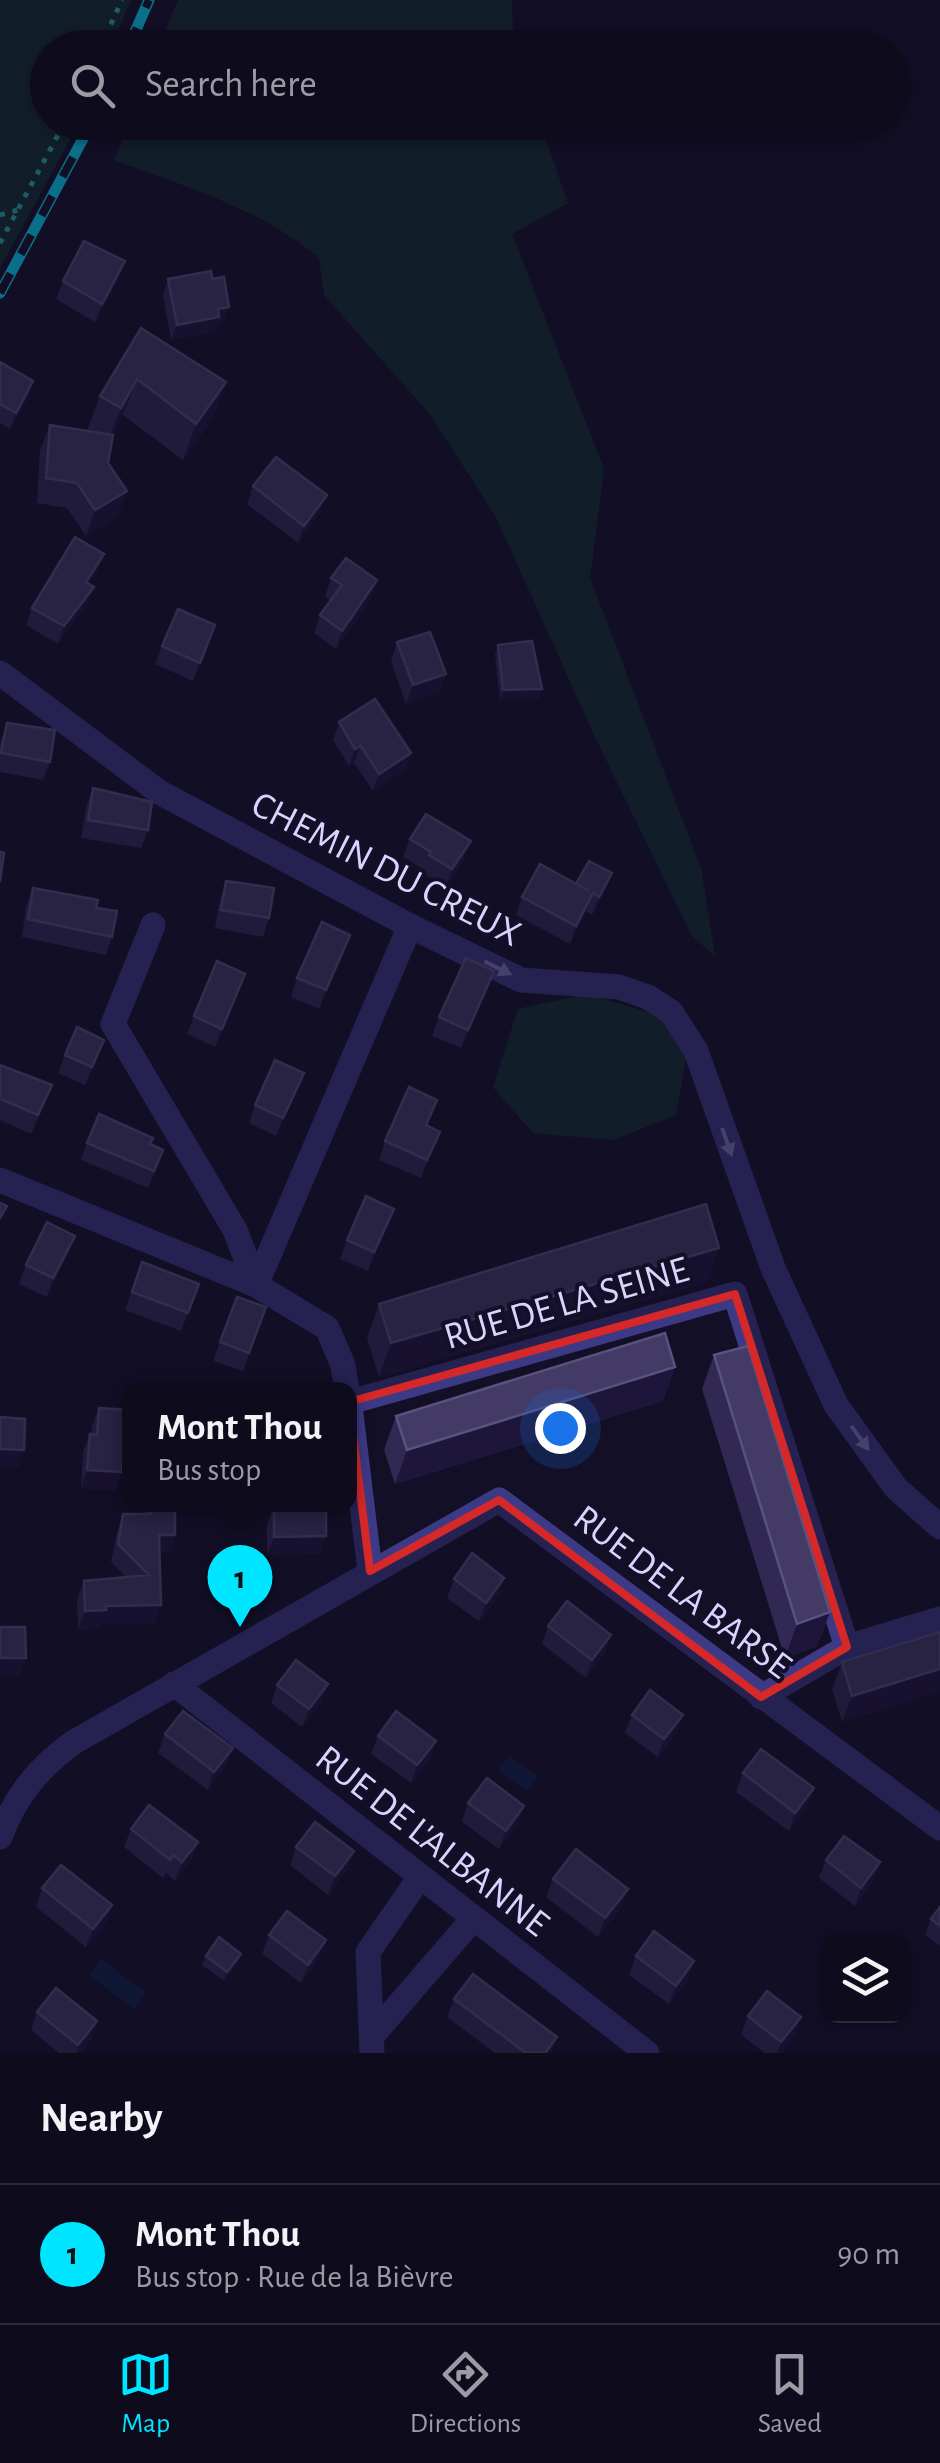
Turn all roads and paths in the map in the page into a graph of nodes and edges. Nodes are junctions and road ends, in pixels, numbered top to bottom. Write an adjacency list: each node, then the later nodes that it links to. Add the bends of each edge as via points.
1 (122, 0): 2 (path)
2 (108, 30)
3 (55, 140): 4 (path)
4 (18, 210): 5 (path); 6 (path)
5 (0, 215)
6 (0, 243)
7 (0, 673): 9 (street, CHEMIN DU CREUX, via 159,792)
8 (153, 925): 11 (street, via 113,1024 235,1230)
9 (410, 926): 11 (street); 15 (street, CHEMIN DU CREUX, one-way to 15, via 521,980 619,987 671,1012 696,1051 773,1268 836,1404 896,1488)
10 (0, 1180): 11 (street)
11 (256, 1286): 12 (street, via 326,1328)
12 (346, 1382)
13 (357, 1402): 18 (street, RUE DE LA SEINE, via 735,1294)
14 (357, 1462): 16 (street)
15 (940, 1527)
16 (370, 1571): 19 (street); 20 (street, RUE DE LA BARSE, via 499,1500)
17 (940, 1619): 18 (street)
18 (847, 1647): 20 (street)
19 (174, 1684): 22 (street, via 48,1761 26,1786); 23 (street, RUE DE L'ALBANNE)
20 (761, 1696): 21 (street, RUE DE LA BARSE)
21 (940, 1828)
22 (0, 1836)
23 (420, 1877): 24 (street, RUE DE L'ALBANNE); 25 (street, via 368,1952)
24 (474, 1919): 25 (street); 26 (street, RUE DE L'ALBANNE)
25 (372, 2044)
26 (647, 2053)

